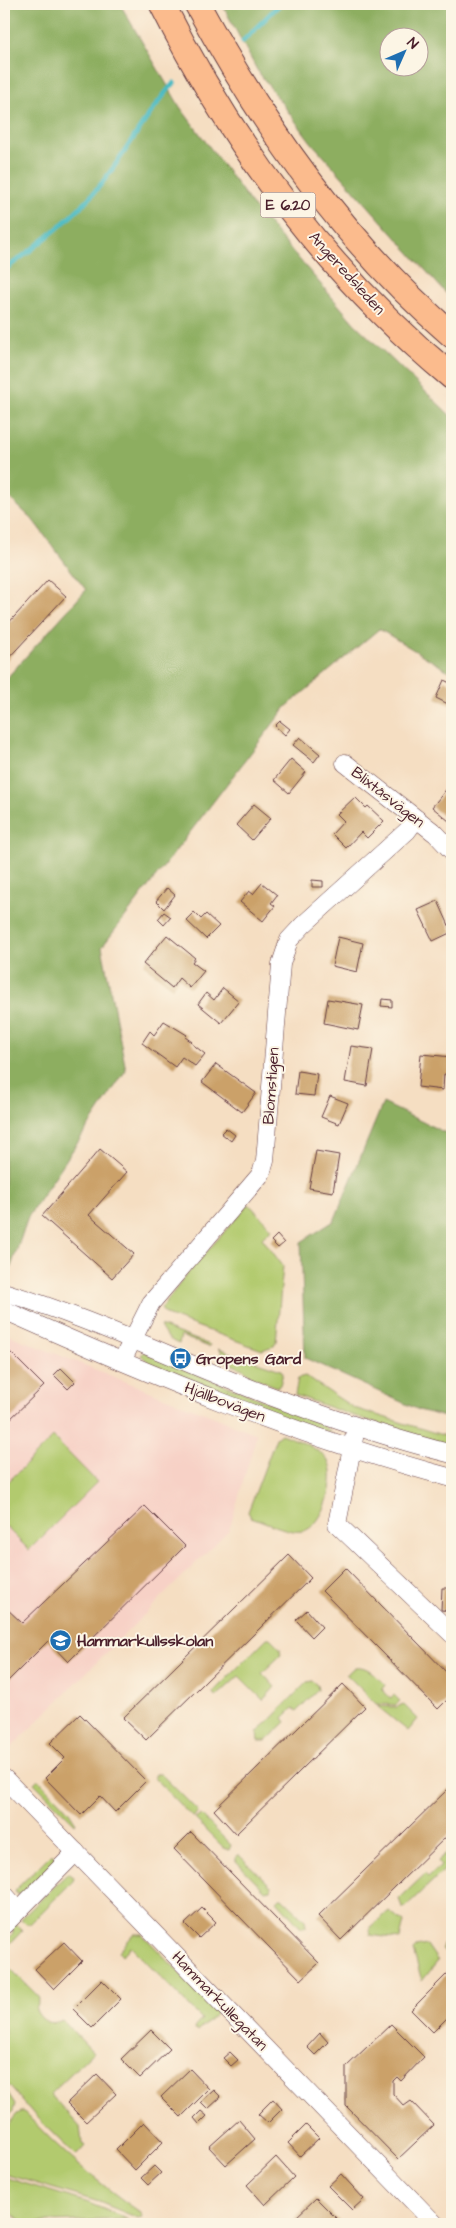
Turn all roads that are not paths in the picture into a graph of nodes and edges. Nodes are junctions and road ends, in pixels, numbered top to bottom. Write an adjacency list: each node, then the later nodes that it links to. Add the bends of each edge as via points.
1 (162, 4): 4 (highway, Angeredsleden / E 6.20, via 216,102 270,183 319,245 368,299)
2 (197, 4): 3 (highway, Angeredsleden / E 6.20, via 304,176 396,283)
3 (452, 335)
4 (452, 377)
5 (345, 763): 6 (street, Blixtåsvägen)
6 (416, 819): 7 (street, Blixtåsvägen); 10 (street, Blomstigen, via 289,940 281,964 265,1161 261,1174 151,1303)
7 (452, 851)
8 (4, 1292): 10 (street, Hjällbovägen)
9 (4, 1310): 11 (street, Hjällbovägen)
10 (132, 1340): 11 (street, Blomstigen); 12 (street, Hjällbovägen, via 266,1395)
11 (122, 1362): 13 (street, Hjällbovägen)
12 (358, 1426): 13 (street); 14 (street, Hjällbovägen)
13 (351, 1449): 15 (street, Hjällbovägen); 16 (street, via 337,1524)
14 (452, 1454)
15 (452, 1478)
16 (452, 1634)
17 (4, 1778): 18 (street, Hammarkullegatan)
18 (76, 1852): 20 (street); 22 (street, Hammarkullegatan)
19 (4, 1894): 20 (street)
20 (18, 1910): 21 (street)
21 (4, 1925)
22 (435, 2224)

